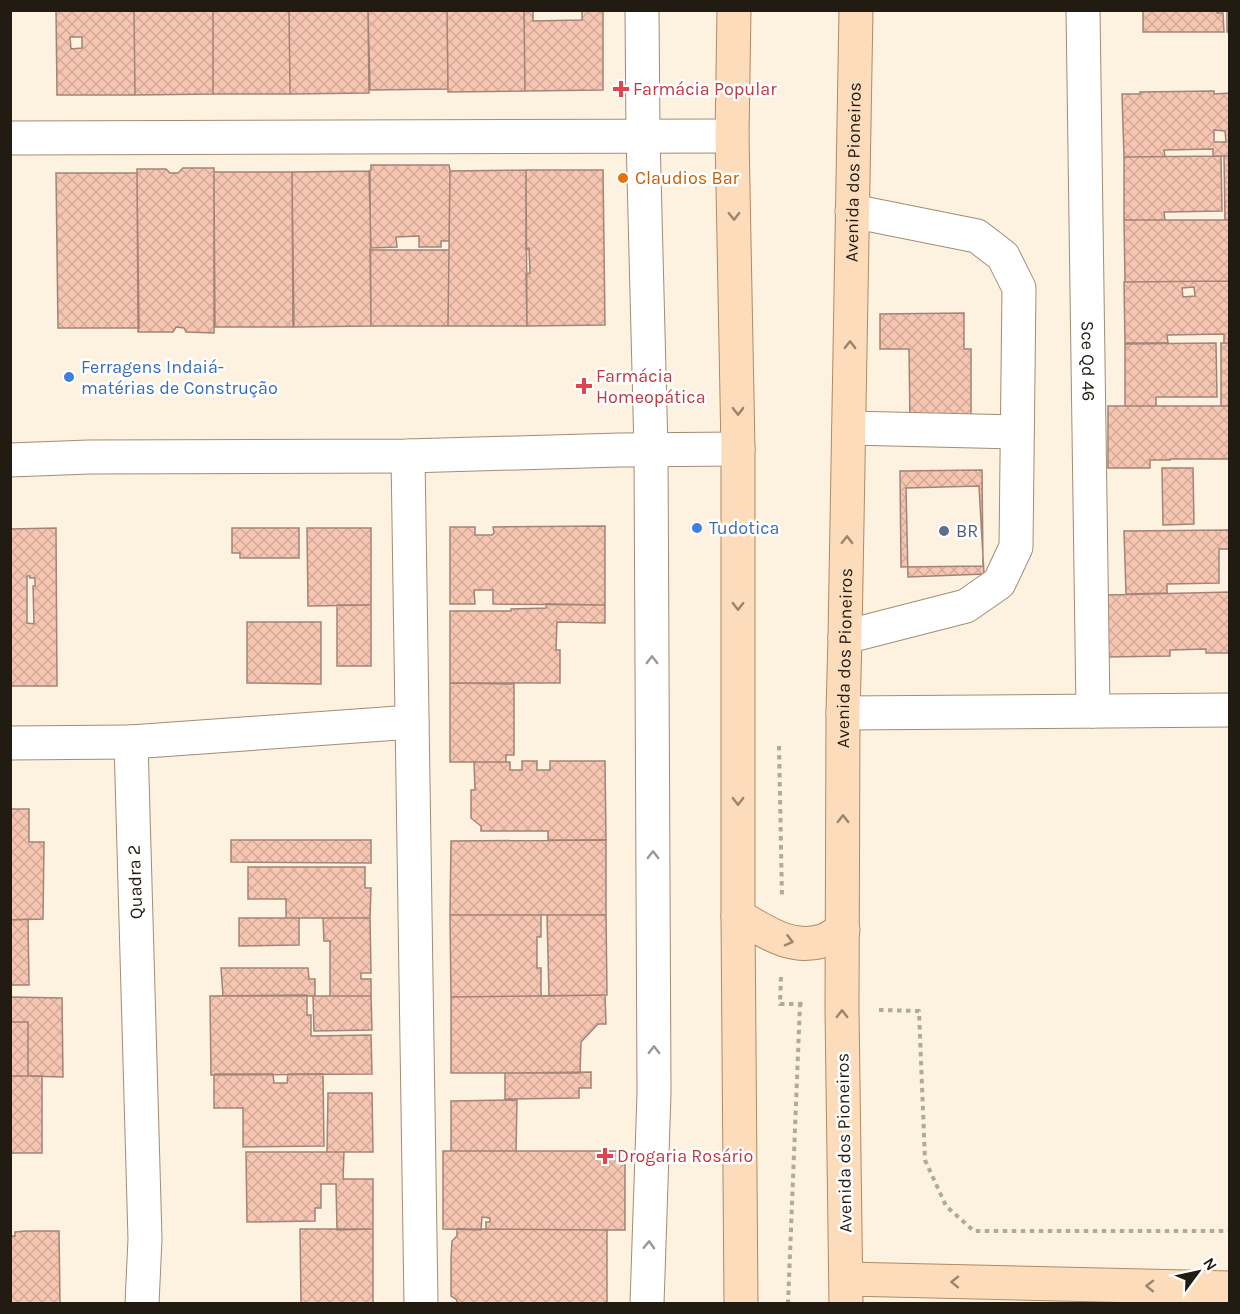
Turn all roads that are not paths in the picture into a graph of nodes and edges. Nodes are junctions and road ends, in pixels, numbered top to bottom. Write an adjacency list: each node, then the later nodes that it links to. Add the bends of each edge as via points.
1 (642, 10): 5 (street)
2 (734, 10): 6 (main road)
3 (856, 10): 8 (main road, Avenida dos Pioneiros)
4 (1083, 10): 17 (street, Sce Qd 46)
5 (643, 136): 6 (street); 7 (street); 12 (street)
6 (732, 136): 11 (main road, one-way to 11)
7 (10, 138)
8 (852, 211): 9 (main road, Avenida dos Pioneiros, one-way to 8); 10 (street, via 977,236 1004,256 1019,288)
9 (849, 428): 10 (street); 15 (main road, Avenida dos Pioneiros, one-way to 9)
10 (1017, 432): 15 (street, via 1016,547 999,583 966,606)
11 (738, 448): 12 (street); 22 (main road, one-way to 22)
12 (651, 450): 13 (street); 28 (street, one-way to 12, via 654,1093)
13 (408, 456): 14 (street); 19 (street)
14 (10, 460)
15 (845, 637): 18 (main road, Avenida dos Pioneiros)
16 (1230, 710): 17 (street)
17 (1093, 711): 18 (street)
18 (843, 713): 23 (main road, Avenida dos Pioneiros, one-way to 18)
19 (412, 722): 20 (street); 27 (street)
20 (131, 742): 21 (street); 26 (street, Quadra 2, via 145,1239)
21 (10, 743)
22 (738, 916): 23 (main road, one-way to 23, via 798,944 821,941); 29 (main road)
23 (843, 930): 25 (main road, Avenida dos Pioneiros, one-way to 23)
24 (1230, 1288): 25 (main road, one-way to 25)
25 (846, 1291)
26 (142, 1304)
27 (421, 1304)
28 (647, 1304)
29 (741, 1304)

